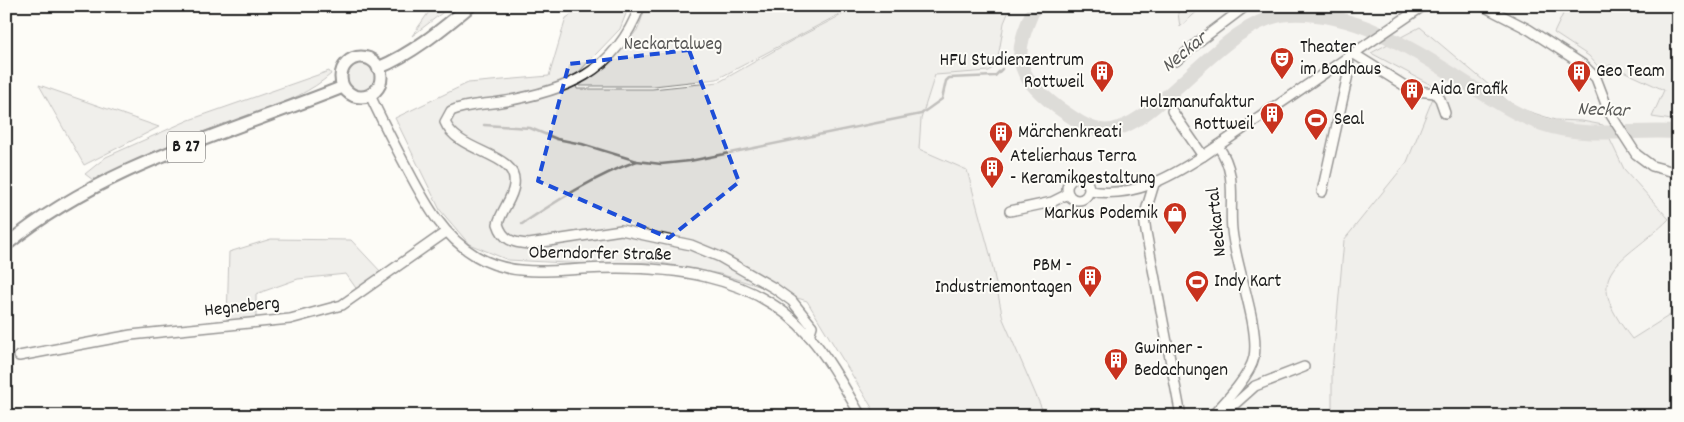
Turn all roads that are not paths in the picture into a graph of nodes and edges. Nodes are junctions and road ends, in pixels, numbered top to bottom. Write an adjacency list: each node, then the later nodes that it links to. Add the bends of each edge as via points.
1 (470, 6): 8 (main road, via 444,28)
2 (640, 6): 23 (street, via 634,24 612,54 576,82 538,95 463,106 451,111 446,122 453,136 502,161 515,177 514,188 498,224 501,233 506,239 529,244 620,230 691,245 755,276 792,301 812,326)
3 (1246, 6): 7 (street)
4 (1423, 6): 6 (street, Neckartal)
5 (1483, 6): 15 (street, via 1528,29 1582,64 1601,88 1609,112 1636,154 1652,166)
6 (1354, 53): 12 (street, via 1405,86 1435,93); 13 (street, Neckartal); 18 (street)
7 (1176, 61)
8 (378, 68): 9 (main road, via 370,60 351,60 343,69); 10 (main road, via 380,83)
9 (343, 87): 10 (main road, via 355,96); 22 (main road, B 27, via 105,181)
10 (370, 95): 21 (street, Oberndorfer Straße, via 429,210)
11 (1172, 111): 14 (street)
12 (1445, 113)
13 (1218, 146): 14 (street, Neckartal); 26 (street, Neckartal, via 1232,182 1232,232 1255,349 1249,370)
14 (1203, 156): 16 (street, Neckartal)
15 (1678, 173)
16 (1154, 184): 17 (street, Neckartal, via 1120,192); 28 (street, via 1144,217)
17 (1090, 191): 19 (street, via 1080,200); 19 (street, via 1087,181 1078,178 1068,183)
18 (1322, 192)
19 (1068, 194): 20 (street, via 1052,202)
20 (1010, 211)
21 (446, 232): 23 (street, Oberndorfer Straße, via 477,257 512,270 621,267 708,277 750,291 771,303); 24 (street, Hegneberg, via 342,305 290,319 131,335)
22 (6, 245)
23 (809, 336): 27 (street, Oberndorfer Straße)
24 (19, 356)
25 (1304, 367): 26 (street, Neckartal, via 1255,386 1236,403)
26 (1222, 406): 29 (street, Neckartal)
27 (861, 416)
28 (1181, 416)
29 (1212, 416)

